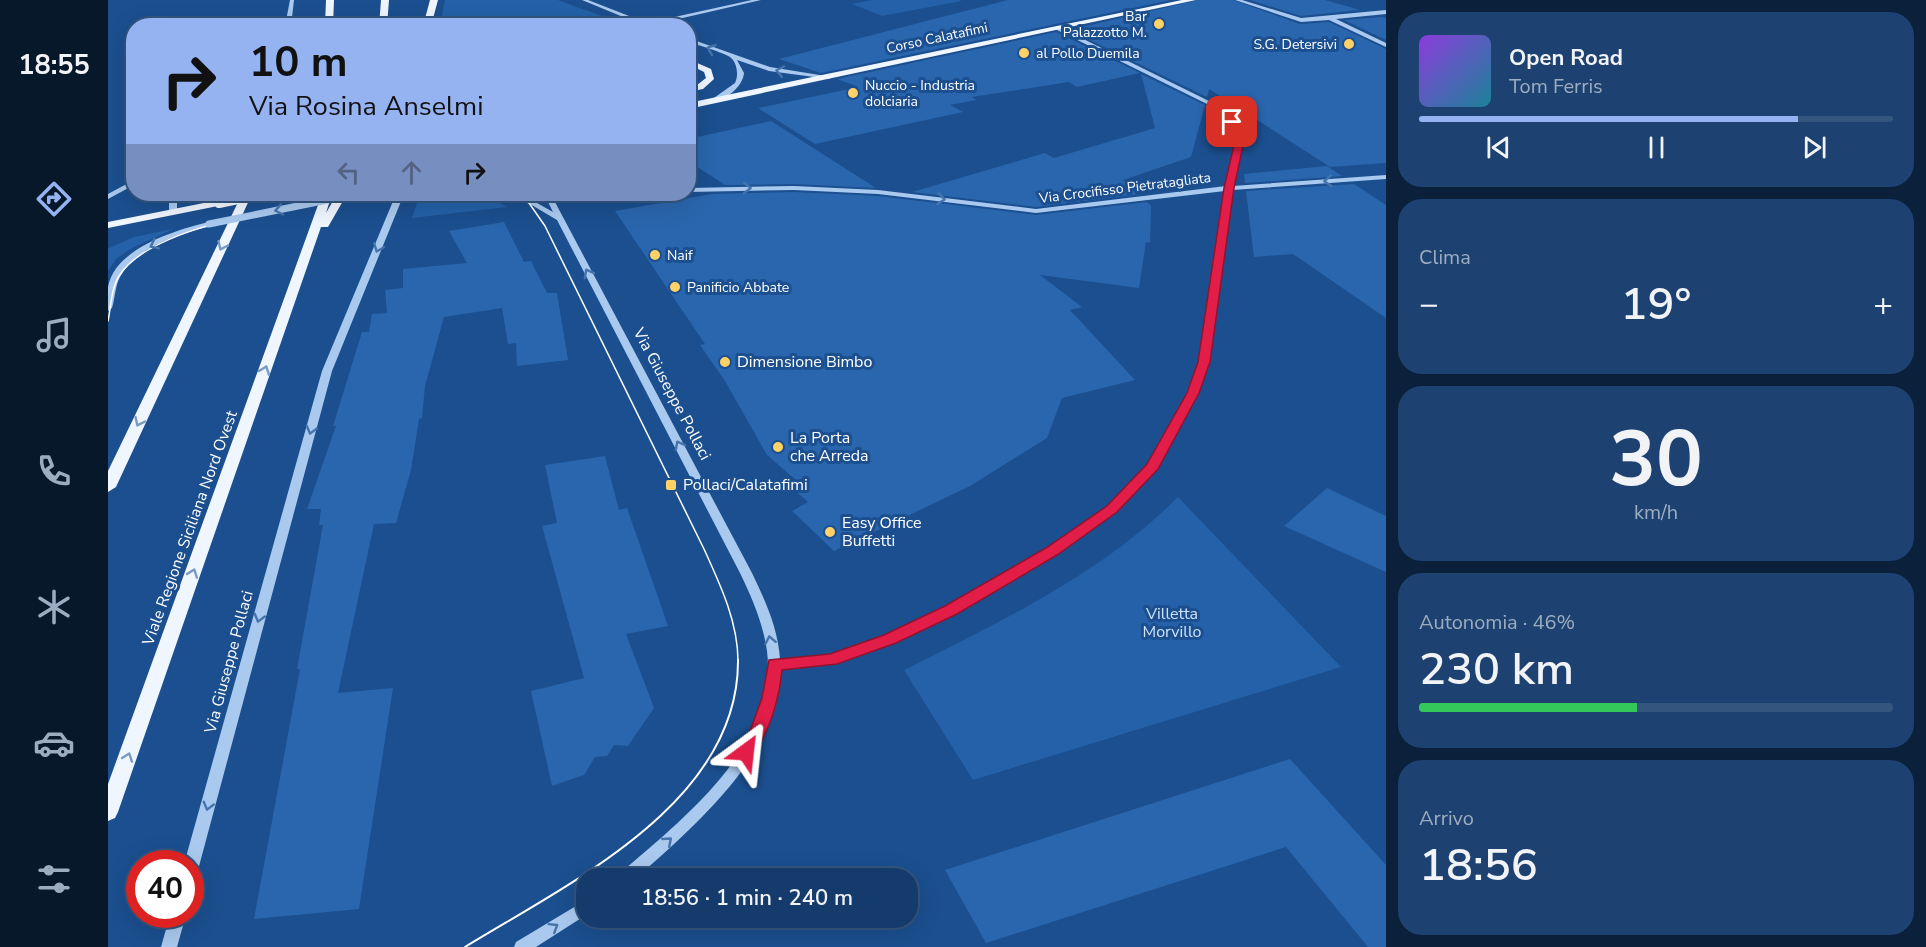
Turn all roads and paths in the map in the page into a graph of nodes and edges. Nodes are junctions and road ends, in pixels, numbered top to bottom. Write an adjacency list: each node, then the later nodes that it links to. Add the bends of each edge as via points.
1 (292, 0): 10 (street)
2 (330, 0): 11 (main road)
3 (385, 0): 12 (main road)
4 (434, 0): 13 (main road)
5 (584, 0): 14 (street)
6 (759, 0): 15 (street)
7 (1192, 0): 17 (main road, Corso Calatafimi)
8 (1237, 0): 16 (street, via 1301,21)
9 (1386, 12): 16 (street)
10 (289, 18)
11 (329, 18)
12 (384, 18)
13 (429, 18)
14 (632, 18)
15 (681, 18)
16 (1330, 18): 19 (street)
17 (1057, 28): 22 (main road, Corso Calatafimi); 28 (street, via 1211,104 1232,122 1240,141)
18 (696, 43): 20 (street, one-way to 18)
19 (1386, 45)
20 (733, 57): 22 (street, one-way to 20, via 795,74); 24 (street, via 742,76 737,87)
21 (696, 65): 23 (main road, via 708,71 710,79)
22 (829, 77): 24 (main road, Corso Calatafimi)
23 (696, 88)
24 (713, 100): 25 (main road, Corso Calatafimi)
25 (696, 104)
26 (1386, 177): 28 (street, Via Crocifisso Pietratagliata, one-way to 28)
27 (126, 187): 30 (street)
28 (1229, 188): 29 (street, Via Crocifisso Pietratagliata, one-way to 28, via 794,188 878,192 1036,211); 46 (street, via 1204,362 1193,393 1153,466 1103,515 1051,552 951,610 890,639 831,660)
29 (696, 190)
30 (108, 197)
31 (172, 201): 40 (street)
32 (224, 201): 40 (main road, bridge)
33 (245, 201): 45 (main road, one-way to 45)
34 (324, 201): 44 (street, one-way to 44, bridge, via 209,225 171,237 135,255 117,275)
35 (325, 201): 43 (main road)
36 (338, 201): 43 (main road)
37 (397, 201): 48 (street, Via Giuseppe Pollaci, one-way to 48, via 327,371)
38 (529, 201): 41 (street)
39 (551, 201): 41 (street, Via Giuseppe Pollaci)
40 (173, 212): 42 (main road)
41 (558, 218): 46 (street, Via Giuseppe Pollaci, one-way to 41, via 767,623 746,573)
42 (108, 225)
43 (306, 256): 47 (main road, Viale Regione Siciliana Nord Ovest, one-way to 43)
44 (108, 309)
45 (108, 487)
46 (774, 664): 49 (street, Via Giuseppe Pollaci, one-way to 46, via 677,834 723,785 757,736 771,698)
47 (108, 812)
48 (195, 850)
49 (637, 868)
50 (576, 913): 53 (street, one-way to 50)
51 (175, 928): 52 (street)
52 (170, 947)
53 (522, 947)

